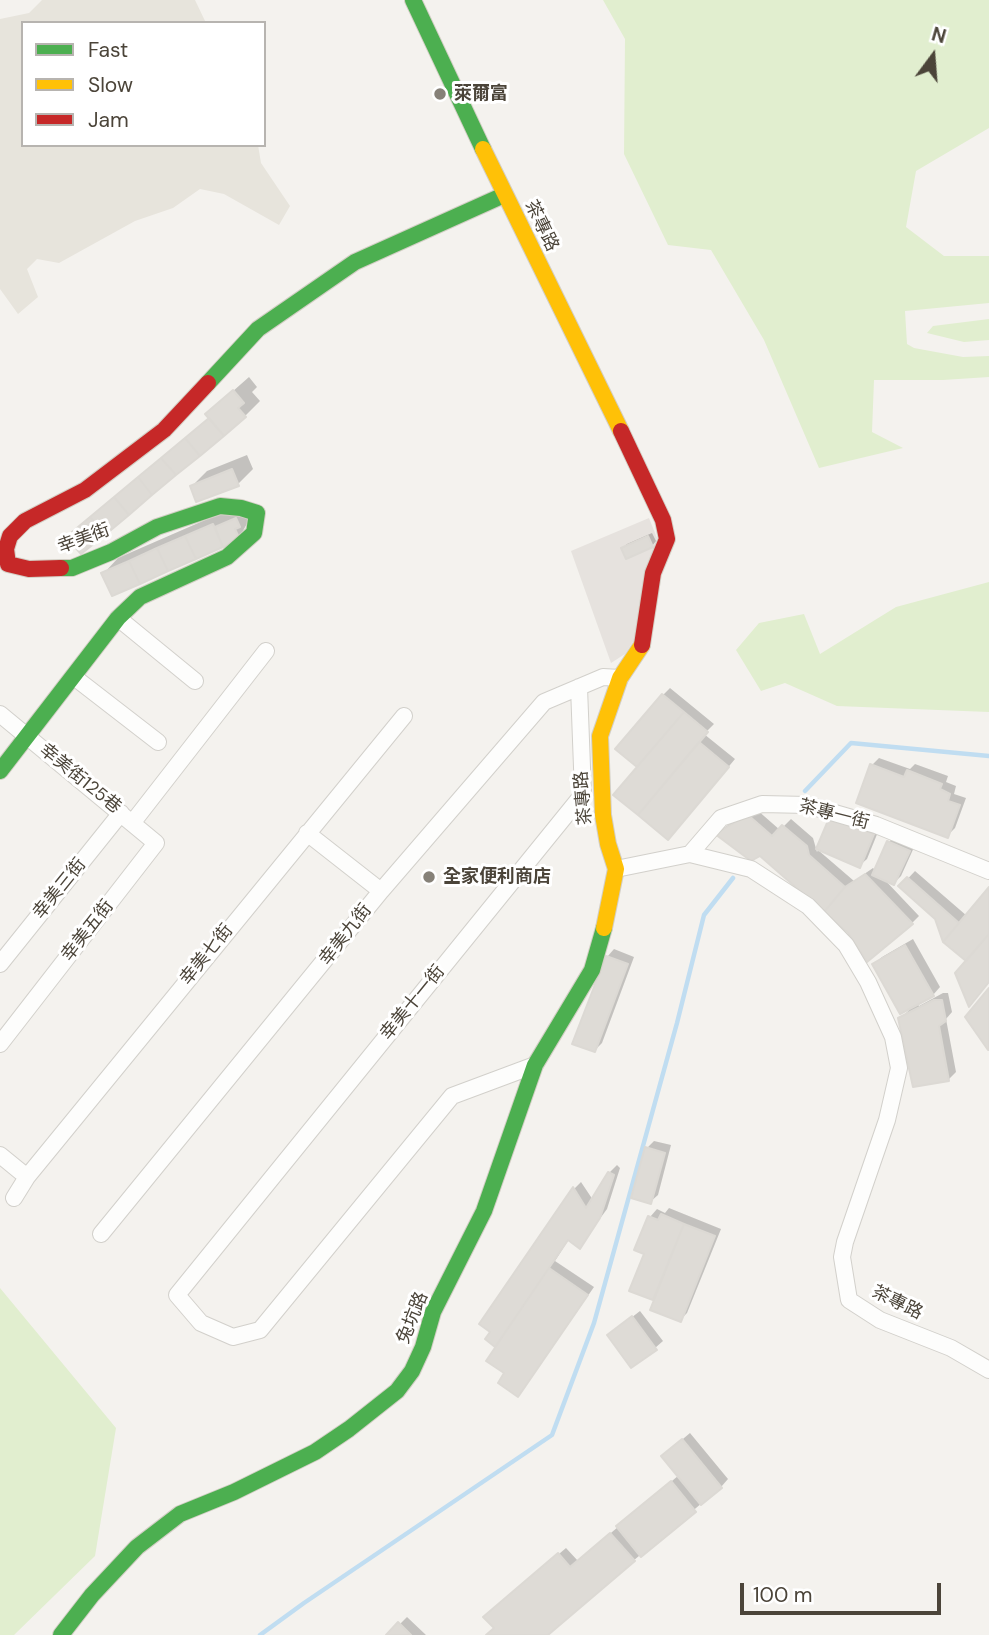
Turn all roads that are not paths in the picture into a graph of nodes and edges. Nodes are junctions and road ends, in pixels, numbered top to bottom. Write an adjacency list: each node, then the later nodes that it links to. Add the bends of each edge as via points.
1 (413, 0): 2 (street, 茶專路)
2 (504, 195): 3 (street, 幸美街, via 355,261 258,329 164,430 85,490 25,522 10,536 8,564 29,569 72,568 157,527 220,506 257,513 254,533 227,556 140,597); 6 (street, 茶專路, via 663,520 667,539 653,573 642,647)
3 (118, 618): 5 (street, 幸美街); 7 (street)
4 (265, 651): 14 (street, 幸美三街)
5 (74, 677): 11 (street, 幸美街); 12 (street)
6 (620, 678): 8 (street, 幸美九街, via 603,677); 17 (street, 茶專路, via 600,736 608,844)
7 (195, 681)
8 (579, 687): 19 (street, 幸美九街, via 544,702); 22 (street, 幸美十一街, via 583,794 177,1295 201,1323 233,1336 260,1330 452,1096)
9 (0, 714): 11 (street, 幸美街125巷)
10 (404, 716): 15 (street, 幸美七街)
11 (28, 736): 13 (street, 幸美街); 14 (street, 幸美街125巷)
12 (158, 742)
13 (0, 771)
14 (127, 818): 20 (street, 幸美三街); 21 (street, 幸美五街, via 156,843)
15 (307, 833): 19 (street); 24 (street, 幸美七街)
16 (690, 854): 17 (street, 茶專路); 18 (street, 茶專一街, via 721,818 762,804 807,805 876,825); 27 (street, 茶專路, via 751,869 808,906 846,945 868,982 893,1037 899,1068 887,1119 845,1242 842,1257 849,1300 880,1320 951,1348)
17 (616, 869): 22 (street, 兔坑路, via 592,970)
18 (989, 872)
19 (381, 891): 26 (street, 幸美九街)
20 (0, 964)
21 (0, 1044)
22 (535, 1065): 28 (street, 兔坑路, via 484,1211 433,1312 412,1371 397,1391 315,1452 180,1514 137,1548)
23 (0, 1154): 24 (street)
24 (27, 1177): 25 (street, 幸美七街)
25 (15, 1198)
26 (101, 1234)
27 (989, 1370)
28 (61, 1635)

